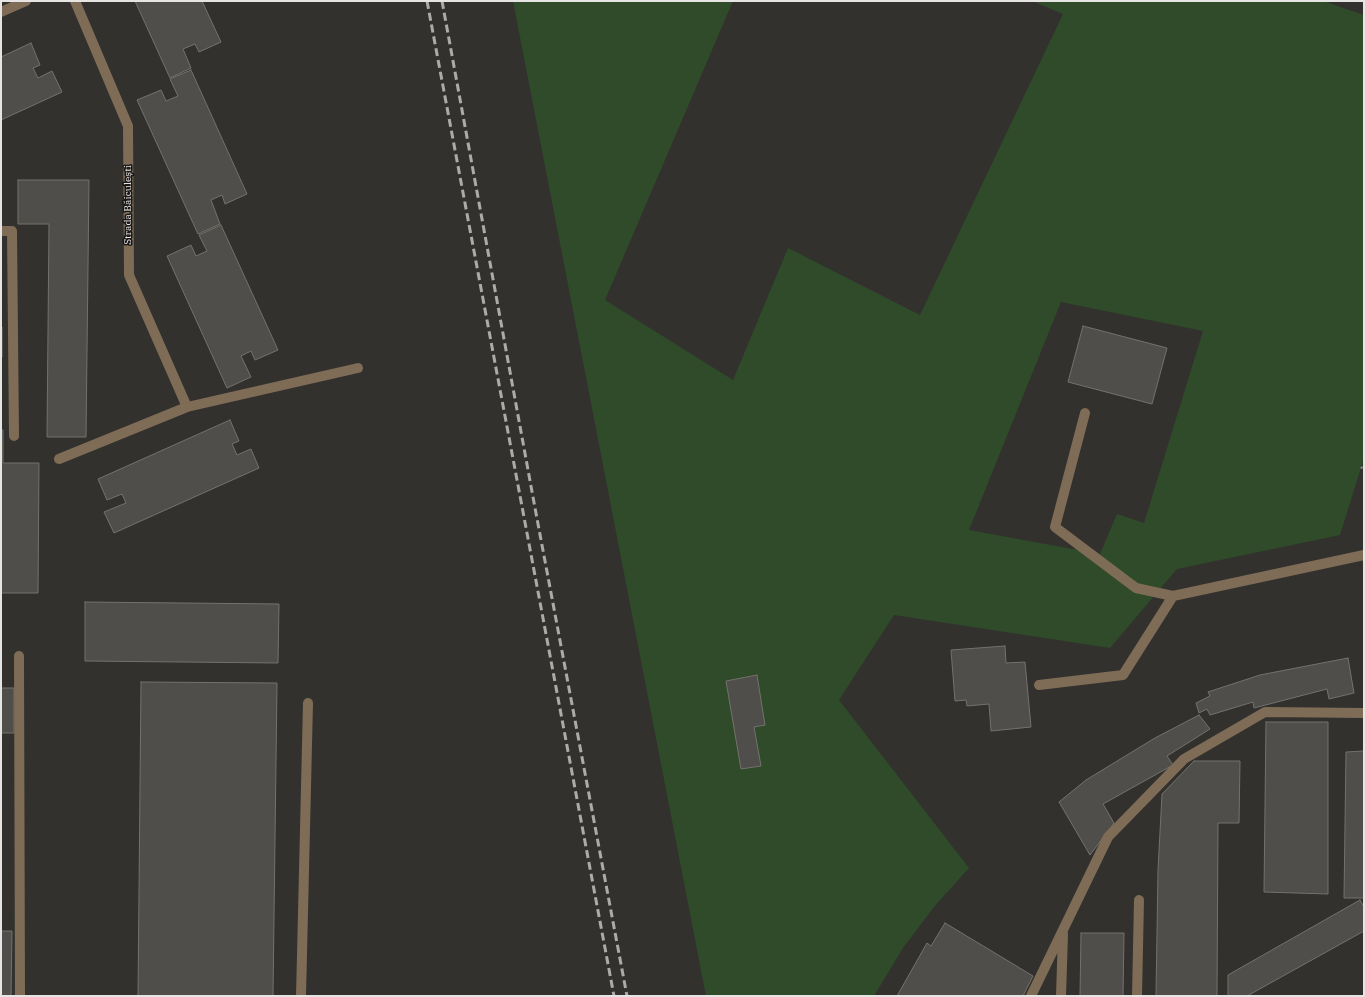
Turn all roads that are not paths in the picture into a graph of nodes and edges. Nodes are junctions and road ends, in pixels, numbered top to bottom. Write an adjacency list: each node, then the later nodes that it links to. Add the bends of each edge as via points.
1 (26, 1): 3 (street)
2 (75, 1): 6 (street, Strada Băiculești, via 128,126 129,275)
3 (1, 12)
4 (1, 231): 8 (street, via 12,231)
5 (358, 368): 6 (street)
6 (187, 407): 9 (street)
7 (1085, 413): 11 (street, via 1055,527 1136,588)
8 (14, 436)
9 (59, 458)
10 (1364, 555): 11 (street)
11 (1173, 596): 13 (street, via 1123,674)
12 (19, 656): 18 (street)
13 (1039, 685)
14 (308, 703): 19 (street)
15 (1364, 713): 17 (street, via 1265,712 1184,759 1108,837)
16 (1138, 900): 22 (street)
17 (1063, 930): 20 (street); 21 (street)
18 (20, 996)
19 (301, 996)
20 (1031, 996)
21 (1061, 996)
22 (1137, 996)

